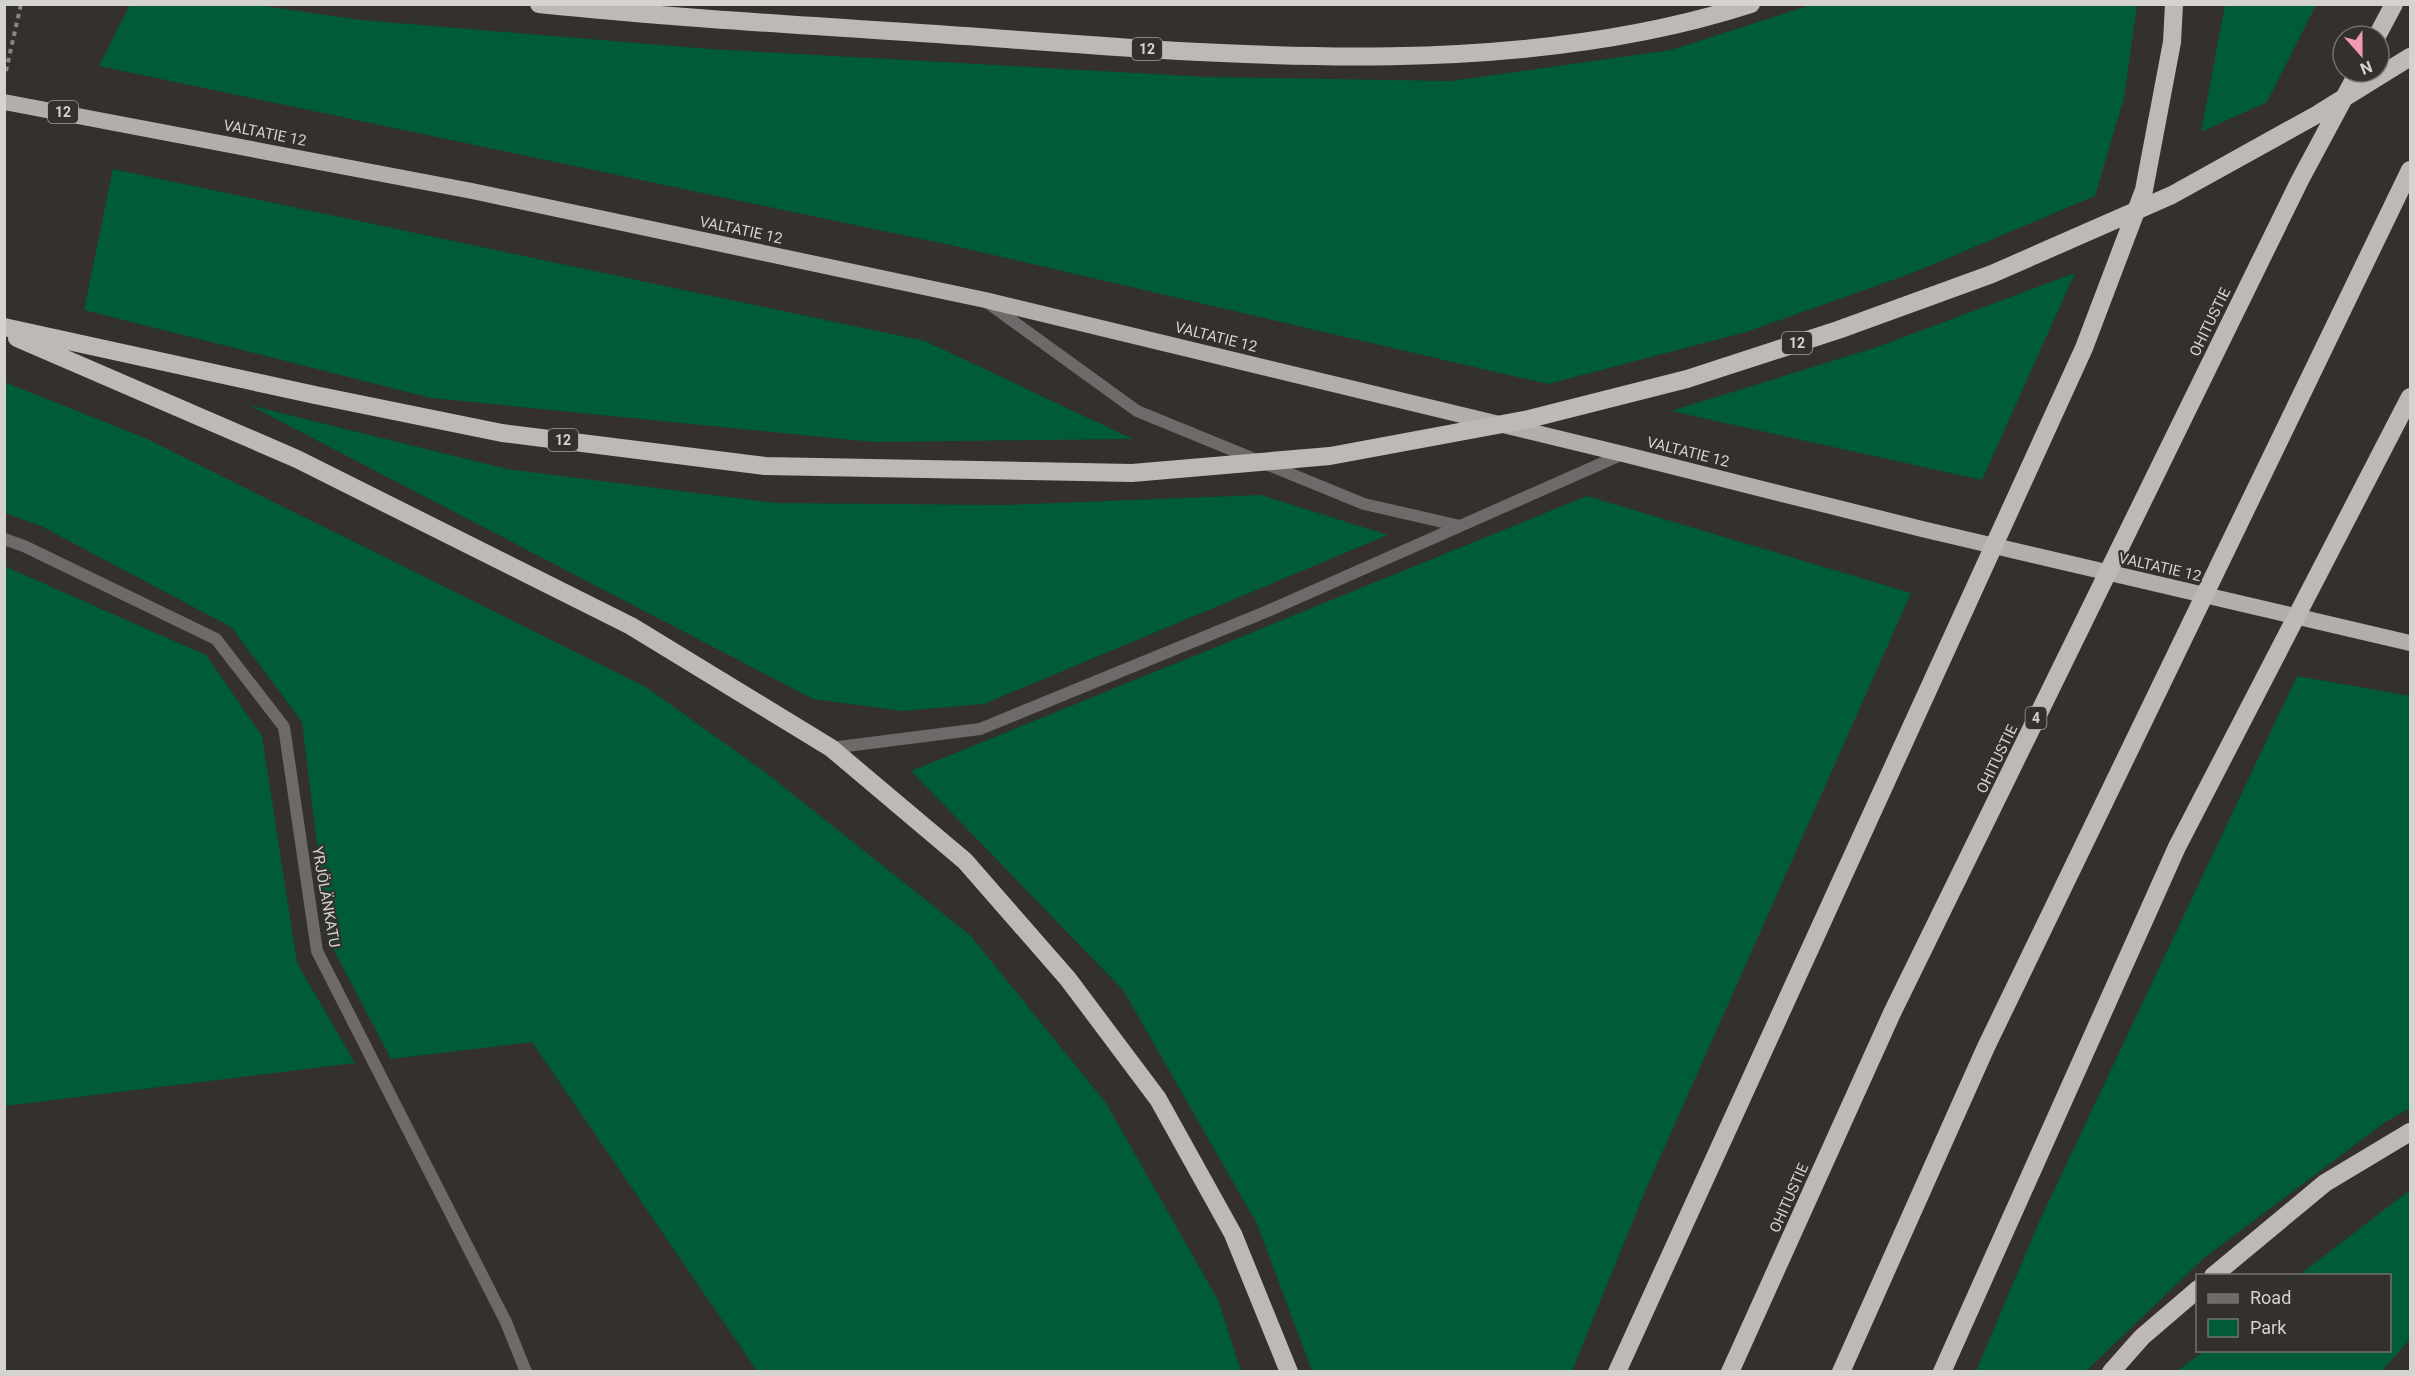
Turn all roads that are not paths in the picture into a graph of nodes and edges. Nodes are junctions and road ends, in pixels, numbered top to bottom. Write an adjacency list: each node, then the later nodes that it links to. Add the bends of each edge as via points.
1 (539, 4): 2 (highway, 12, via 1198,52 1369,56 1499,50 1620,38)
2 (1751, 4)
3 (2174, 4): 24 (highway, via 2172,42 2144,190 2084,348)
4 (2394, 4): 5 (highway)
5 (2383, 24)
6 (2410, 57): 11 (highway, 12, via 2318,114 2172,195 1992,274 1687,379 1529,419 1330,456 1132,473 765,466 502,433)
7 (2352, 84): 25 (highway, OHITUSTIE / 4, via 2300,180 1892,1013)
8 (4, 102): 10 (highway, VALTATIE 12 / 12, via 484,194)
9 (2410, 170): 26 (highway, via 1986,1047)
10 (985, 300): 14 (highway, VALTATIE 12 / 12); 15 (street, via 1137,411 1364,504)
11 (4, 327)
12 (4, 333): 18 (highway, via 297,459 610,616)
13 (2410, 397): 27 (highway, via 2177,847)
14 (1623, 454): 15 (street); 17 (highway, VALTATIE 12 / 12, via 1922,529)
15 (1460, 526): 18 (street, via 1270,610 980,729)
16 (4, 539): 22 (street, YRJÖLÄNKATU, via 216,639 284,727 317,951 501,1312)
17 (2410, 643)
18 (831, 748): 23 (highway, via 965,861 1068,979 1158,1099 1233,1234)
19 (2410, 1132): 20 (highway, via 2325,1184)
20 (2214, 1274)
21 (2196, 1291): 28 (highway, via 2142,1337)
22 (526, 1371)
23 (1289, 1371)
24 (1617, 1371)
25 (1730, 1371)
26 (1841, 1371)
27 (1942, 1371)
28 (2111, 1371)

